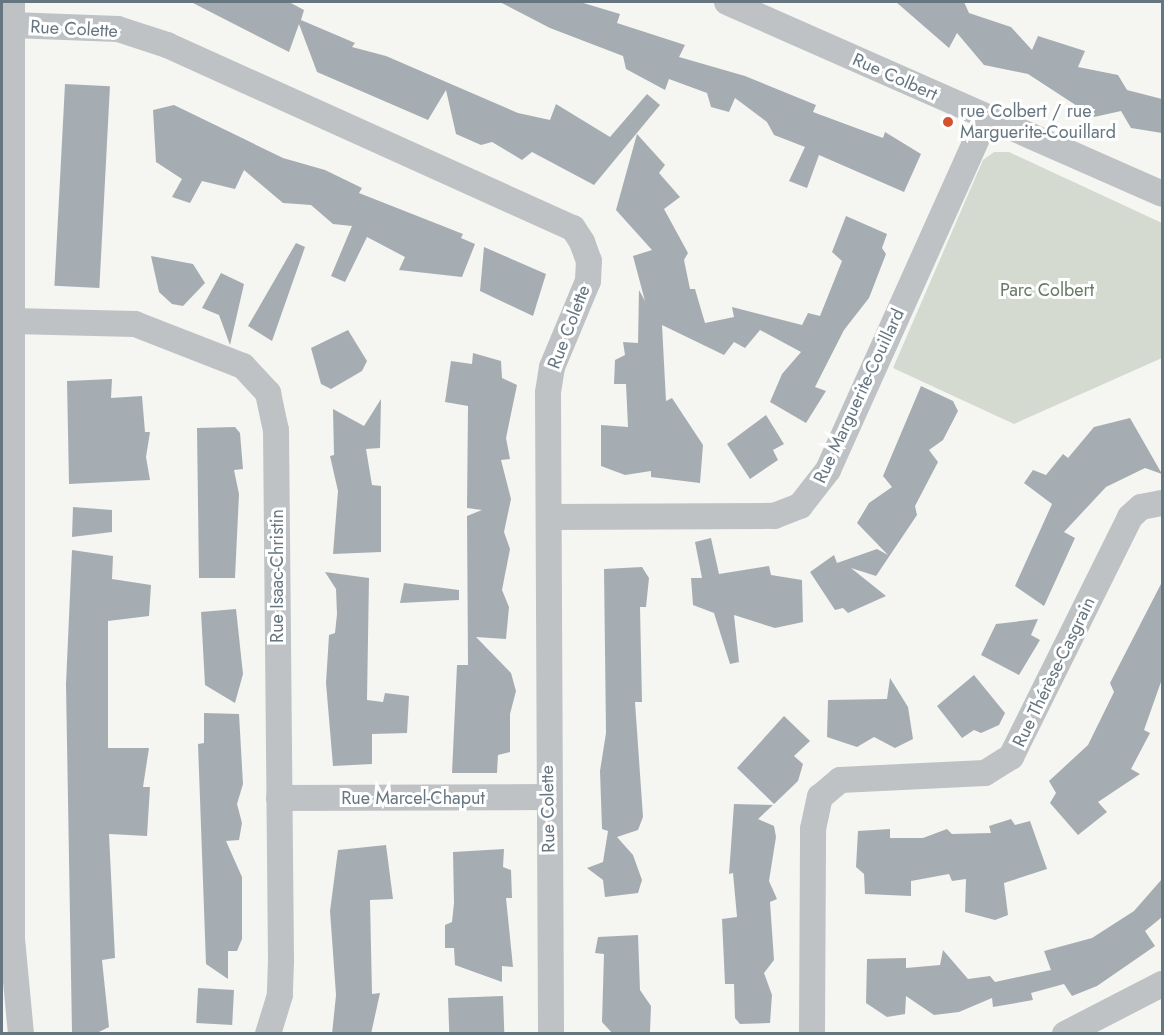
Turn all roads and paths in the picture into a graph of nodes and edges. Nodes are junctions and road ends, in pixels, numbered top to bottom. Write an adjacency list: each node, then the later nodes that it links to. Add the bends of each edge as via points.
1 (726, 2): 3 (street, Rue Colbert)
2 (12, 13): 5 (street); 7 (street, Rue Colette, via 118,29 168,45 573,228 590,261 588,280 552,367)
3 (986, 118): 4 (street, Rue Colbert); 7 (street, Rue Marguerite-Couillard, via 828,470 800,506 774,516)
4 (1162, 194)
5 (13, 321): 9 (street, Rue Isaac-Christin, via 135,324 243,366 268,393 276,430); 11 (street, via 12,939)
6 (1162, 503): 14 (street, Rue Thérèse-Casgrain, via 1141,507 1130,517 1011,757 985,773 840,780 820,797 813,829)
7 (550, 516): 8 (street, Rue Colette)
8 (547, 797): 9 (street, Rue Marcel-Chaput); 13 (street, Rue Colette)
9 (279, 798): 12 (street, Rue Isaac-Christin, via 280,995)
10 (1162, 984): 15 (street)
11 (21, 1034)
12 (268, 1034)
13 (551, 1034)
14 (812, 1034)
15 (1065, 1034)

